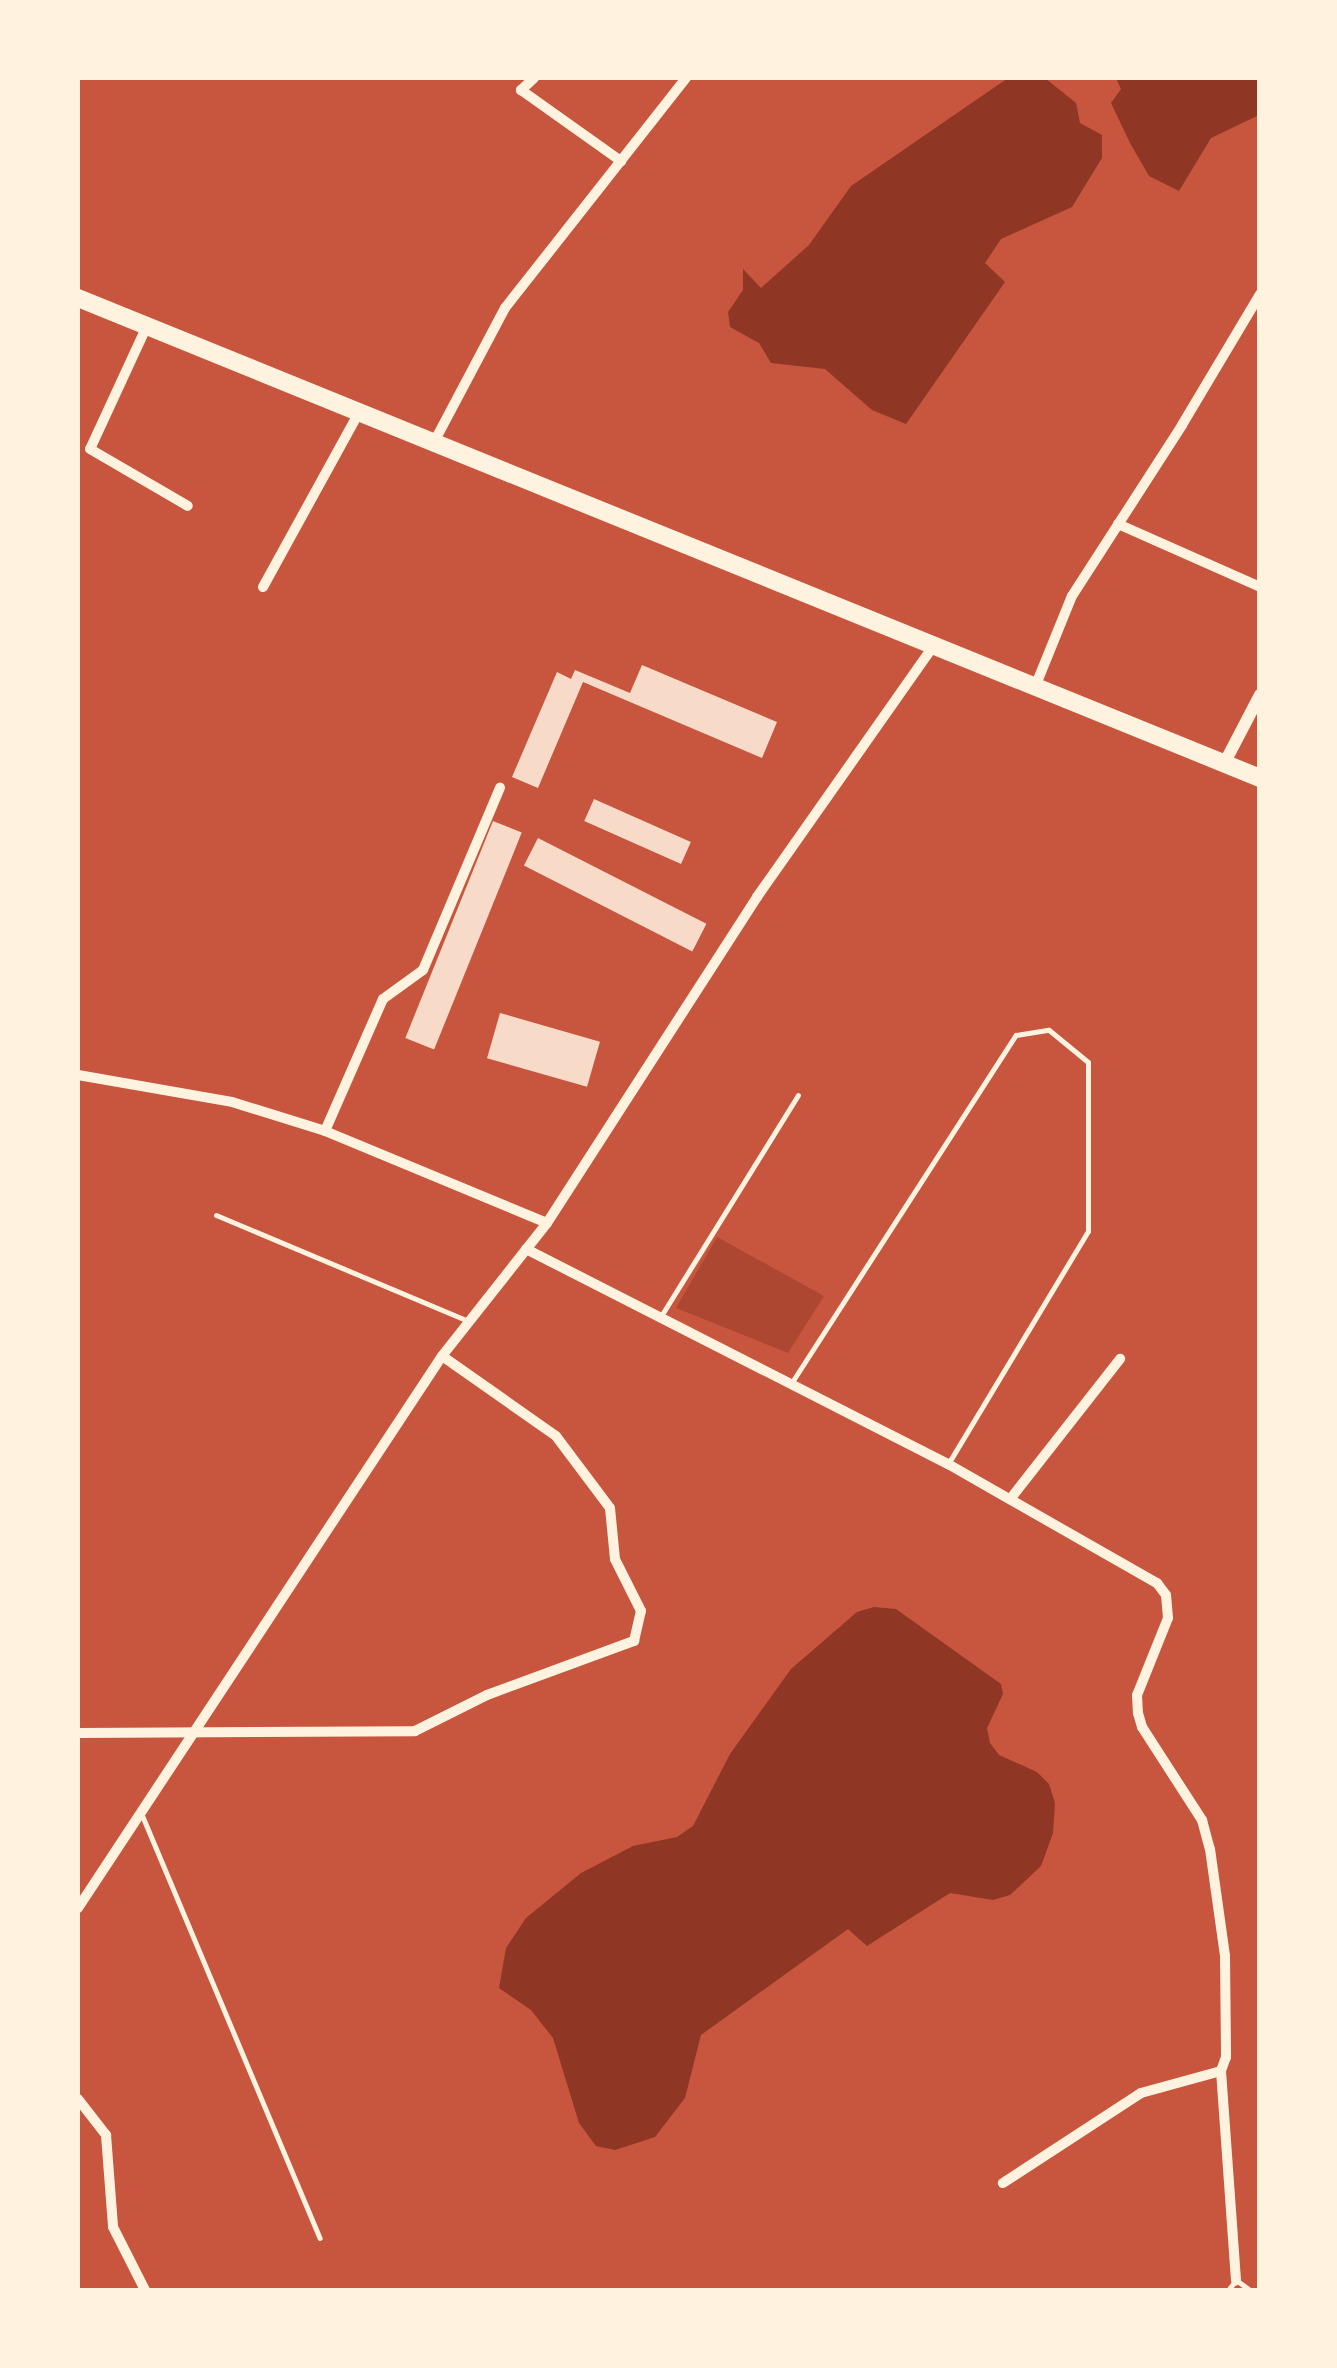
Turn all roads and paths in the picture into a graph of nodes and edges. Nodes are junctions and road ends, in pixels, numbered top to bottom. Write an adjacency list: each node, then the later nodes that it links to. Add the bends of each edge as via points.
1 (534, 78): 3 (street, via 521,90)
2 (686, 78): 3 (street)
3 (621, 161): 8 (street, via 505,308)
4 (1260, 294): 10 (street)
5 (78, 298): 6 (highway)
6 (146, 328): 7 (highway); 9 (street, via 90,449)
7 (358, 414): 8 (highway); 11 (street)
8 (433, 444): 13 (highway)
9 (188, 506)
10 (1118, 524): 12 (street); 14 (street, via 1072,596)
11 (263, 587)
12 (1260, 587)
13 (933, 647): 14 (highway); 23 (street, via 757,897)
14 (1034, 687): 16 (highway)
15 (1260, 695): 16 (street)
16 (1225, 762): 17 (highway)
17 (1260, 778)
18 (500, 788): 21 (street, via 423,970 383,1000)
19 (78, 1075): 21 (street, via 232,1102)
20 (798, 1095): 25 (lane)
21 (326, 1131): 23 (street)
22 (216, 1214): 26 (lane)
23 (547, 1223): 24 (street)
24 (526, 1249): 25 (street); 26 (street)
25 (661, 1316): 29 (street)
26 (471, 1322): 27 (street)
27 (442, 1356): 33 (street); 33 (street, via 556,1436 610,1508 616,1559 641,1611 634,1641 486,1695 414,1731)
28 (1120, 1359): 31 (street)
29 (789, 1386): 30 (street); 30 (lane, via 1016,1035 1050,1030 1088,1062 1088,1231)
30 (948, 1464): 31 (street)
31 (1011, 1498): 36 (street, via 1157,1583 1166,1595 1168,1618 1137,1695 1138,1713 1202,1820 1210,1850 1225,1956 1228,2040)
32 (78, 1733): 33 (street)
33 (188, 1736): 34 (street)
34 (140, 1810): 35 (street); 39 (lane)
35 (78, 1908)
36 (1221, 2071): 38 (street, via 1141,2093); 40 (street)
37 (78, 2099): 41 (street, via 106,2135 114,2228)
38 (1003, 2183)
39 (320, 2238)
40 (1236, 2280): 42 (lane); 43 (lane)
41 (145, 2290)
42 (1228, 2290)
43 (1250, 2290)

